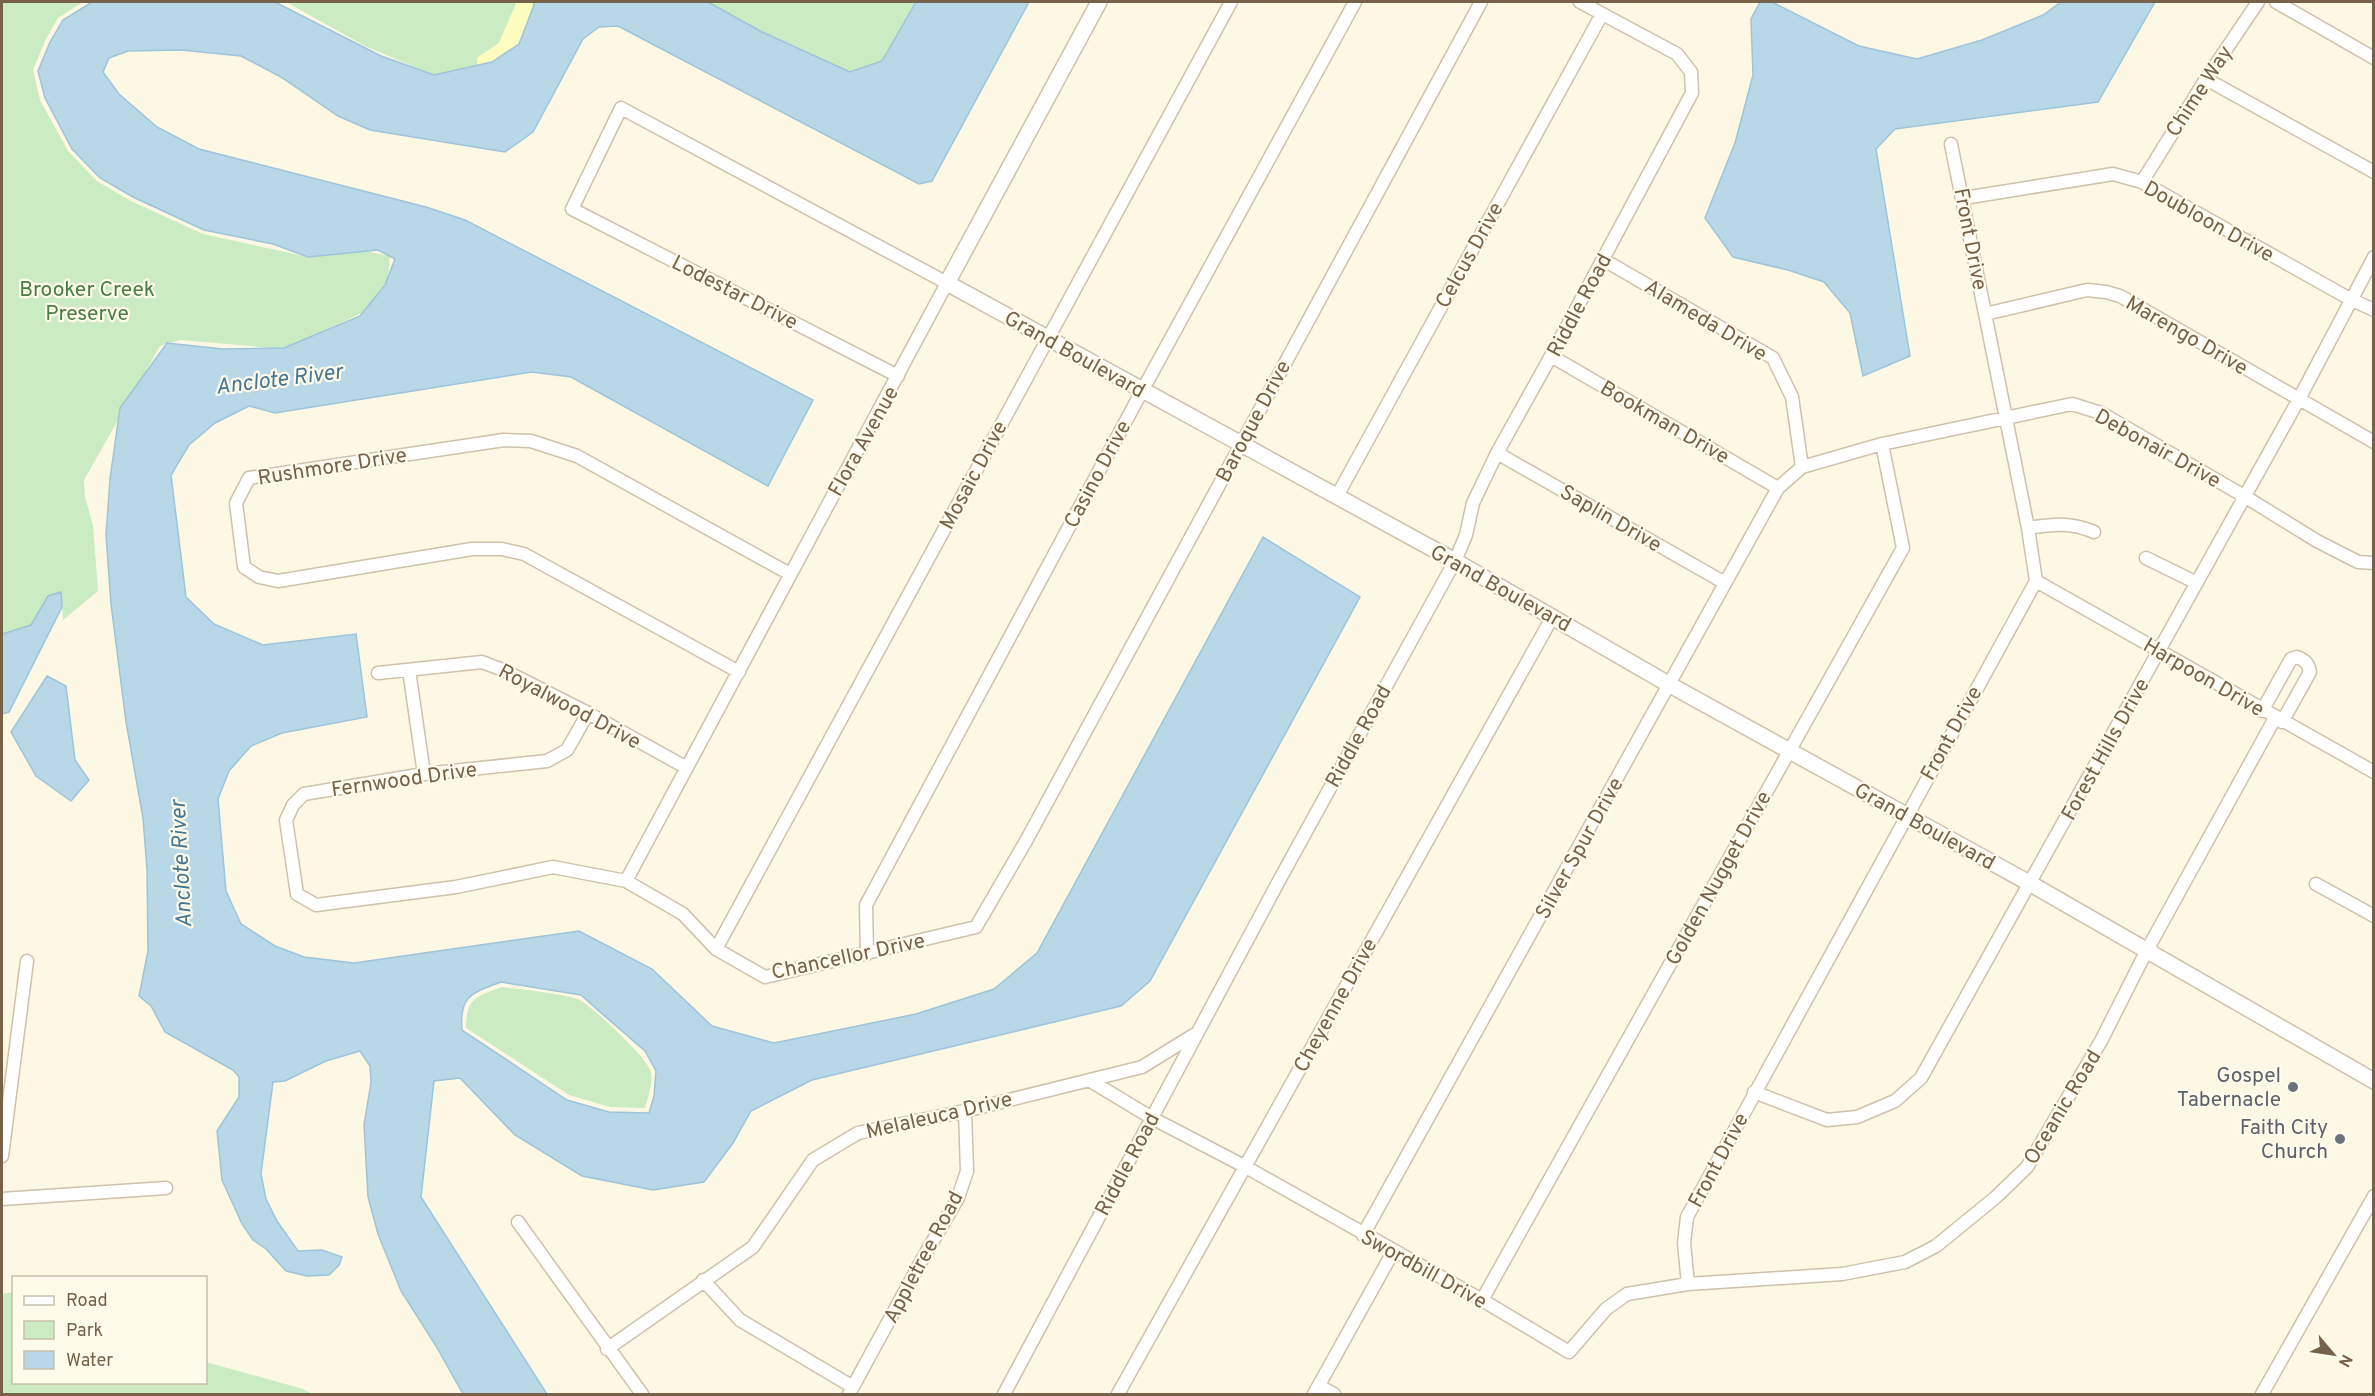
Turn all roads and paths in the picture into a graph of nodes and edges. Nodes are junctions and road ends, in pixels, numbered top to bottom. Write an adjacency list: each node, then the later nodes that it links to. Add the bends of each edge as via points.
1 (1099, 2): 18 (street, Flora Avenue)
2 (1231, 2): 22 (street, Mosaic Drive)
3 (1355, 2): 25 (street, Casino Drive)
4 (1481, 2): 28 (street, Baroque Drive)
5 (1580, 2): 8 (street)
6 (2258, 2): 10 (street, Chime Way)
7 (2276, 2): 9 (street)
8 (1602, 14): 17 (street, Riddle Road, via 1677,54 1691,72 1692,93); 34 (street, Celcus Drive)
9 (2373, 58)
10 (2206, 79): 12 (street); 13 (street, Chime Way)
11 (1951, 144): 14 (street, Front Drive)
12 (2373, 172)
13 (2142, 182): 14 (street, Doubloon Drive, via 2113,174); 19 (street, Doubloon Drive)
14 (1964, 198): 21 (street, Front Drive)
15 (572, 208): 18 (street, Grand Boulevard, via 621,108); 24 (street, Lodestar Drive)
16 (2373, 257): 19 (street, Forest Hills Drive)
17 (1604, 260): 23 (street, Riddle Road); 32 (street, Alameda Drive, via 1773,358 1792,397)
18 (947, 283): 22 (street, Grand Boulevard); 24 (street, Flora Avenue)
19 (2350, 299): 20 (street, Doubloon Drive); 26 (street, Forest Hills Drive)
20 (2373, 310)
21 (1985, 314): 26 (street, Marengo Drive, via 2087,290 2106,292 2120,296); 27 (street, Front Drive)
22 (1047, 339): 25 (street, Grand Boulevard); 65 (street, Mosaic Drive)
23 (1551, 357): 31 (street, Riddle Road); 33 (street, Bookman Drive)
24 (898, 376): 41 (street, Flora Avenue)
25 (1142, 391): 28 (street, Grand Boulevard); 67 (street, Casino Drive, via 866,905)
26 (2299, 399): 29 (street, Marengo Drive); 35 (street, Forest Hills Drive)
27 (2006, 417): 30 (street, Debonair Drive); 35 (street, Debonair Drive, via 2072,404 2101,413); 36 (street, Front Drive)
28 (1241, 442): 34 (street, Grand Boulevard); 59 (street, Baroque Drive)
29 (2373, 442)
30 (1882, 444): 32 (street, Debonair Drive); 54 (street, Golden Nugget Drive, via 1903,548)
31 (1497, 453): 39 (street, Riddle Road, via 1473,503); 43 (street, Saplin Drive)
32 (1802, 467): 33 (street, Silver Spur Drive)
33 (1778, 488): 43 (street, Silver Spur Drive)
34 (1337, 496): 39 (street, Grand Boulevard)
35 (2244, 496): 40 (street, Debonair Drive, via 2317,541 2358,562); 44 (street, Forest Hills Drive)
36 (2028, 528): 37 (street, via 2062,523); 42 (street, Front Drive)
37 (2094, 532)
38 (2146, 558): 44 (street)
39 (1455, 561): 45 (street, Grand Boulevard); 69 (street, Riddle Road)
40 (2373, 563)
41 (790, 574): 48 (street, Flora Avenue); 48 (street, Rushmore Drive, via 577,456 531,441 504,440 249,478 236,503 244,567 259,577 278,581 471,549 502,549 524,554)
42 (2036, 581): 46 (street, Harpoon Drive); 58 (street, Front Drive)
43 (1725, 583): 50 (street, Silver Spur Drive)
44 (2197, 583): 46 (street, Forest Hills Drive)
45 (1553, 616): 50 (street, Grand Boulevard); 76 (street, Cheyenne Drive)
46 (2158, 651): 51 (street, Harpoon Drive); 61 (street, Forest Hills Drive)
47 (409, 670): 49 (street, Royalwood Drive); 52 (street, Royalwood Drive, via 482,662); 57 (street)
48 (739, 672): 55 (street, Flora Avenue)
49 (378, 673)
50 (1670, 685): 54 (street, Grand Boulevard); 81 (street, Silver Spur Drive)
51 (2262, 711): 53 (street, Harpoon Drive); 53 (street, Oceanic Road, via 2291,659 2304,660 2310,672)
52 (588, 713): 55 (street, Royalwood Drive); 57 (street, Fernwood Drive, via 567,750 547,761)
53 (2278, 720): 56 (street, Harpoon Drive); 66 (street, Oceanic Road)
54 (1789, 751): 58 (street, Grand Boulevard); 85 (street, Golden Nugget Drive)
55 (687, 768): 60 (street, Flora Avenue)
56 (2373, 772)
57 (424, 774): 63 (street, Fernwood Drive, via 304,794 286,820)
58 (1906, 815): 61 (street, Grand Boulevard); 72 (street, Front Drive)
59 (1026, 841): 67 (street, Chancellor Drive, via 976,927)
60 (626, 880): 63 (street, Chancellor Drive, via 553,867 456,887 316,905); 65 (street, Chancellor Drive, via 683,914)
61 (2031, 884): 66 (street, Grand Boulevard); 72 (street, Forest Hills Drive, via 1921,1078 1895,1101 1857,1117 1827,1120)
62 (2316, 884): 64 (street)
63 (297, 894)
64 (2373, 916)
65 (716, 949): 67 (street, Chancellor Drive, via 765,977)
66 (2146, 952): 71 (street, Grand Boulevard); 84 (street, Oceanic Road, via 2101,1041 2027,1167 1936,1246 1905,1262 1842,1274)
67 (867, 954)
68 (27, 961): 75 (street)
69 (1198, 1033): 70 (street, Melaleuca Drive, via 1142,1066); 74 (street, Riddle Road)
70 (1089, 1080): 73 (street, Melaleuca Drive); 74 (street, Swordbill Drive)
71 (2373, 1081)
72 (1754, 1092): 84 (street, Front Drive, via 1687,1217 1684,1244)
73 (965, 1111): 83 (street, Melaleuca Drive, via 858,1133 813,1160 753,1246); 88 (street, Appletree Road, via 967,1171 958,1198)
74 (1152, 1118): 76 (street, Swordbill Drive); 90 (street, Riddle Road)
75 (2, 1156)
76 (1244, 1166): 81 (street, Swordbill Drive); 91 (street, Cheyenne Drive)
77 (166, 1188): 79 (street)
78 (2373, 1196): 93 (street)
79 (2, 1199)
80 (518, 1222): 86 (street)
81 (1364, 1235): 82 (street, Swordbill Drive)
82 (1392, 1252): 85 (street, Swordbill Drive); 87 (street)
83 (703, 1280): 86 (street, Melaleuca Drive); 88 (street, via 740,1320)
84 (1688, 1284): 85 (street, Swordbill Drive, via 1627,1294 1606,1309 1569,1352)
85 (1482, 1300)
86 (607, 1349): 89 (street)
87 (1316, 1390): 92 (street)
88 (851, 1391)
89 (642, 1395)
90 (1004, 1395)
91 (1118, 1395)
92 (1334, 1395)
93 (2262, 1395)

